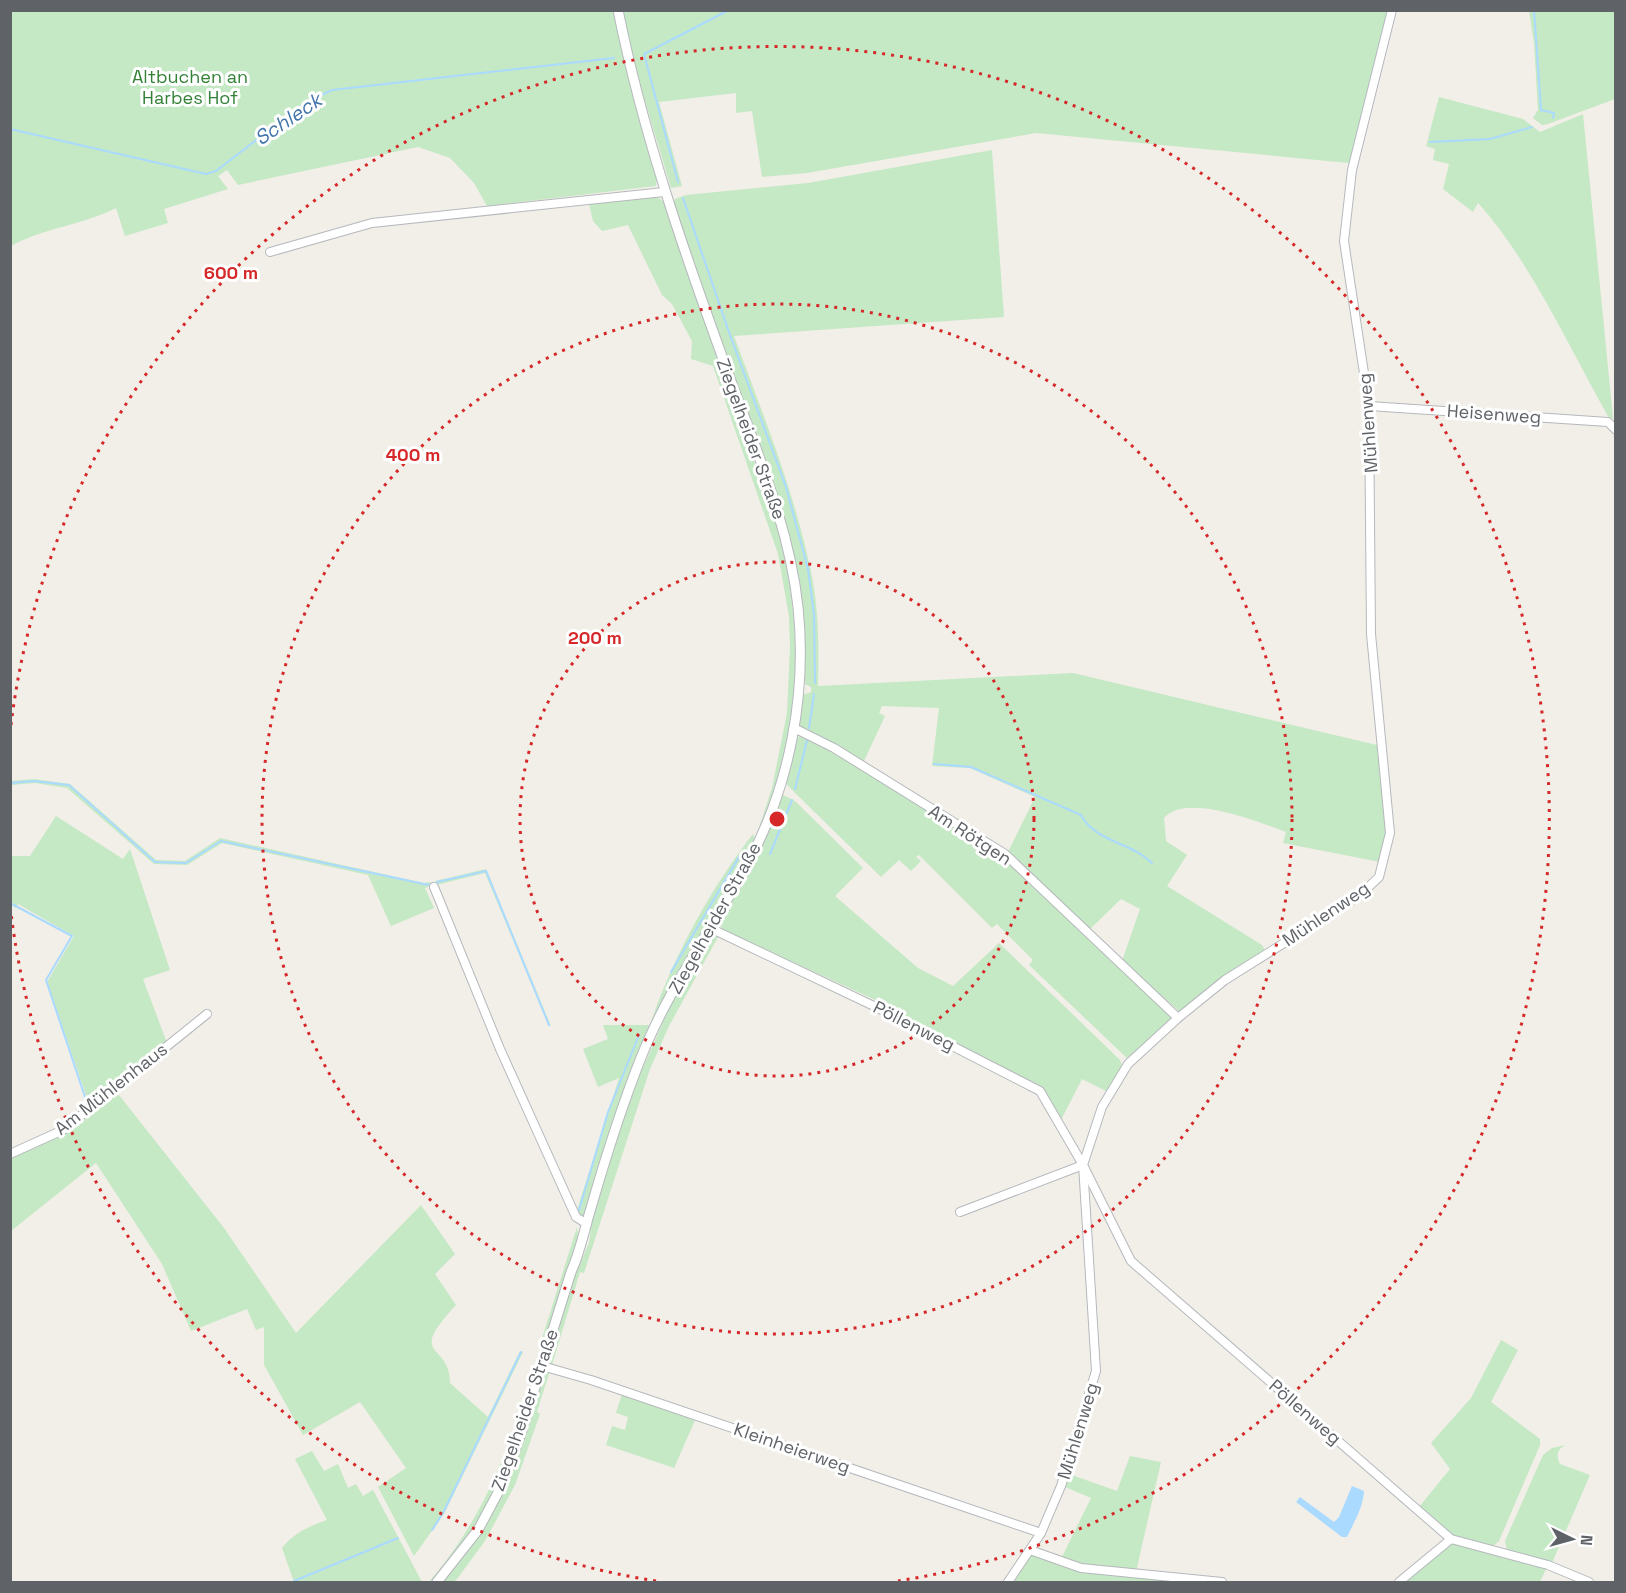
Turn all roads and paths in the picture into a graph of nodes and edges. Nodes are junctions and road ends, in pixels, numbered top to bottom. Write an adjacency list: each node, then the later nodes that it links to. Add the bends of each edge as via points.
1 (618, 10): 3 (street, Ziegelheider Straße)
2 (1392, 10): 5 (street, Mühlenweg, via 1352,170 1344,241)
3 (664, 192): 4 (street, via 372,224); 7 (street, Ziegelheider Straße, via 790,554 800,650)
4 (270, 252)
5 (1369, 405): 6 (street, Heisenweg, via 1608,422); 11 (street, Mühlenweg, via 1371,634 1390,833 1387,856 1379,877 1359,896 1225,980)
6 (1616, 430)
7 (794, 728): 9 (street, Ziegelheider Straße, via 766,825); 11 (street, Am Rötgen, via 834,748 1005,854)
8 (435, 887): 15 (street, via 529,1112 576,1216)
9 (710, 928): 13 (street, Pöllenweg, via 1040,1091); 15 (street, Ziegelheider Straße, via 643,1053)
10 (207, 1014): 12 (street, Am Mühlenhaus, via 63,1130)
11 (1178, 1018): 13 (street, Mühlenweg, via 1128,1064 1102,1107)
12 (10, 1154)
13 (1083, 1165): 14 (street); 17 (street, Mühlenweg, via 1096,1371 1077,1441); 18 (street, Pöllenweg, via 1131,1261)
14 (960, 1212)
15 (587, 1224): 16 (street, Ziegelheider Straße)
16 (542, 1366): 17 (street, Kleinheierweg); 20 (street, Ziegelheider Straße, via 501,1487 478,1530)
17 (1041, 1533): 19 (street, Mühlenweg)
18 (1451, 1539): 23 (street); 24 (street, Pöllenweg, via 1548,1565)
19 (1030, 1550): 21 (street, Mühlenweg); 22 (street, via 1081,1568)
20 (437, 1582)
21 (1008, 1582)
22 (1222, 1582)
23 (1399, 1582)
24 (1589, 1582)

